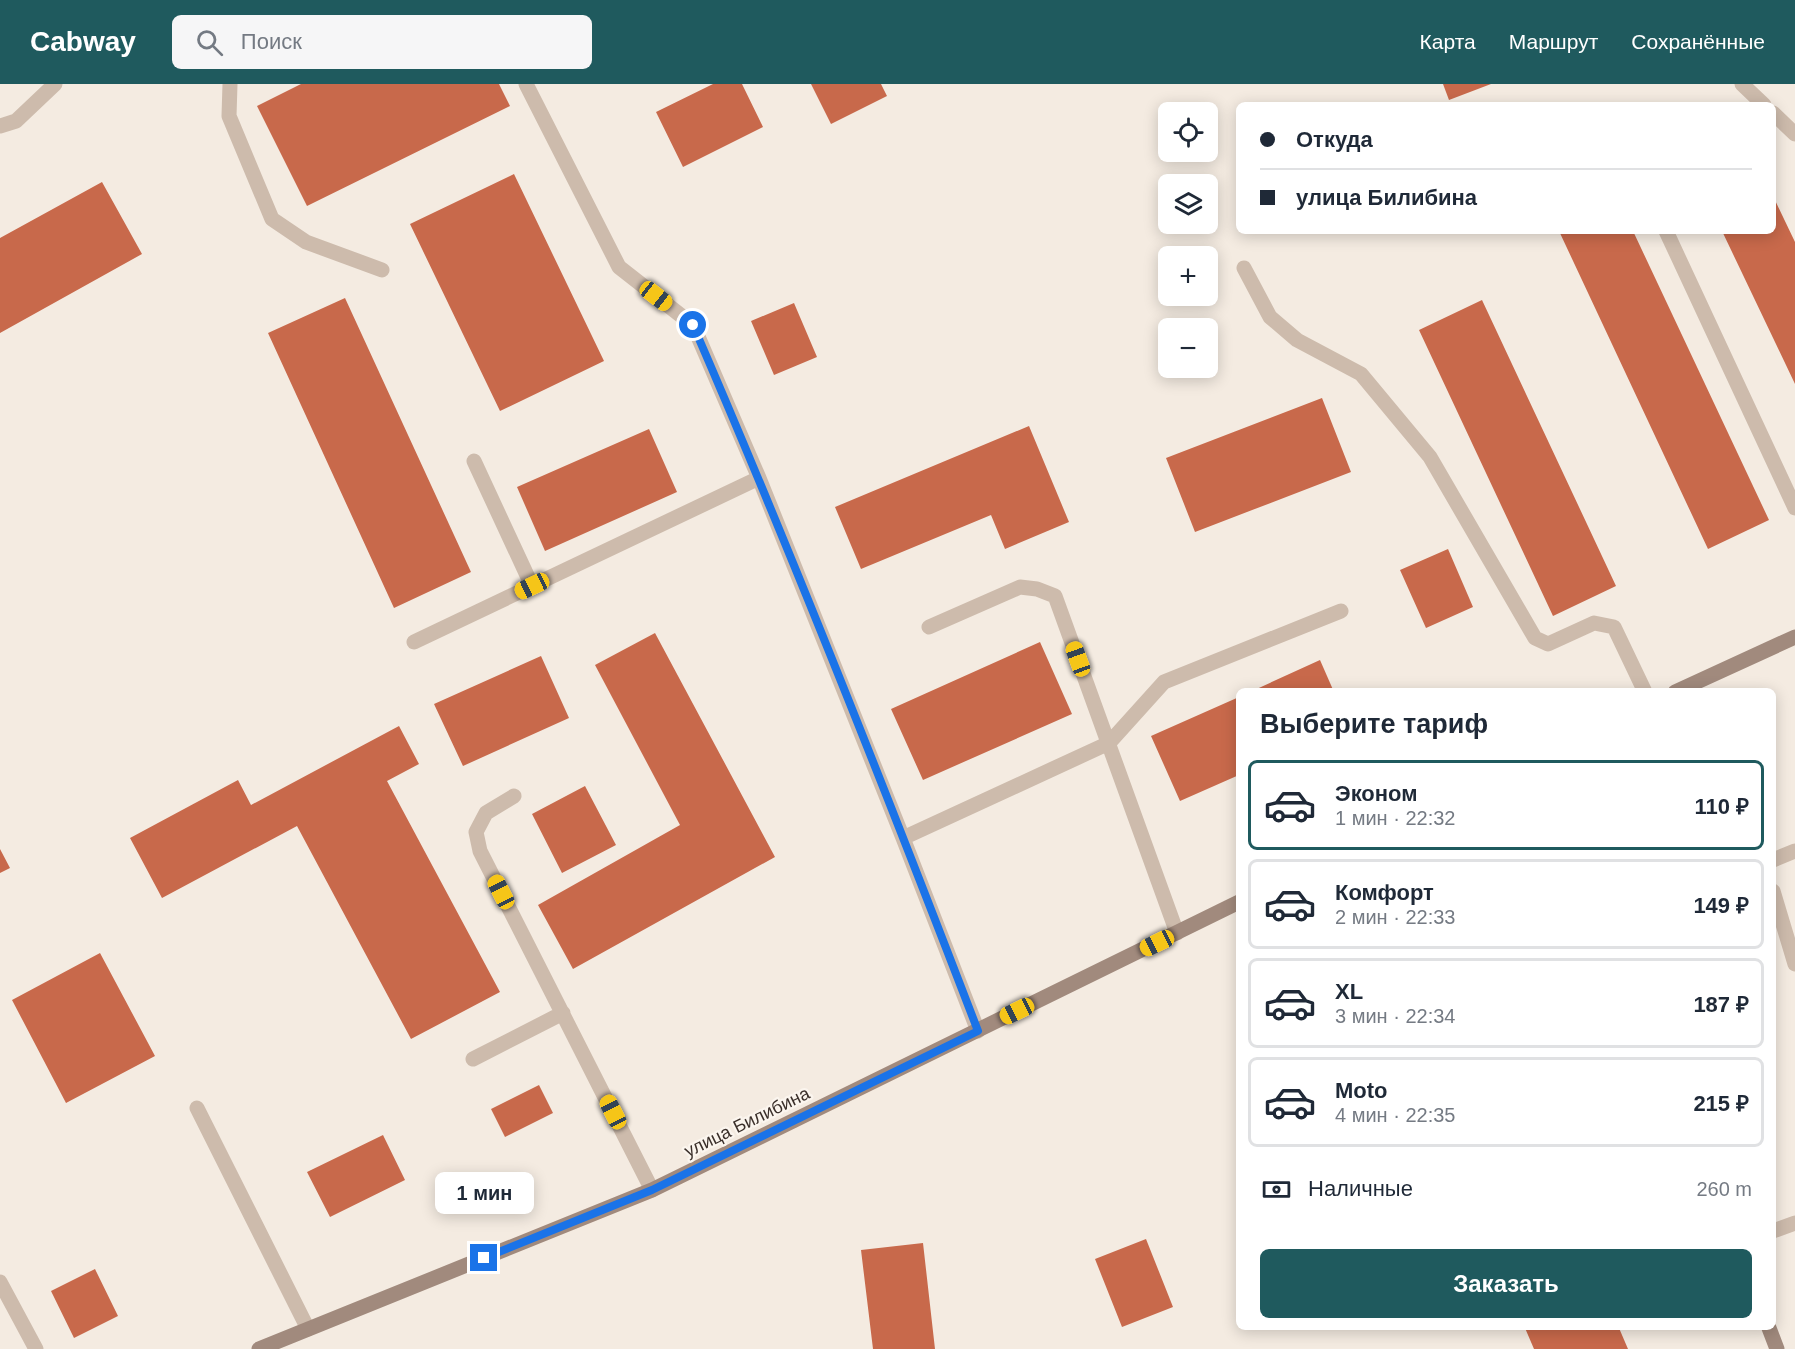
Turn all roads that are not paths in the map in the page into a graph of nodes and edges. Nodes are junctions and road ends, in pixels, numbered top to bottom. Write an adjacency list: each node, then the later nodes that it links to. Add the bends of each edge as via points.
1 (55, 84): 7 (lane, via 16,121)
2 (230, 84): 11 (lane, via 229,116 272,219 306,242)
3 (526, 84): 13 (lane, via 619,267 693,325)
4 (1742, 84): 5 (lane)
5 (1761, 102)
6 (1776, 116): 8 (lane)
7 (0, 126)
8 (1795, 134)
9 (1667, 234): 14 (lane)
10 (1244, 268): 20 (lane, via 1270,317 1297,340 1361,374 1430,457 1535,639 1548,644 1594,622 1614,627)
11 (382, 270)
12 (474, 461): 15 (lane)
13 (759, 478): 15 (lane); 24 (lane)
14 (1795, 508)
15 (532, 586): 19 (lane)
16 (1341, 611): 22 (lane, via 1164,682)
17 (929, 627): 22 (lane, via 1020,587 1055,596)
18 (1795, 637): 21 (main road)
19 (414, 642)
20 (1643, 688)
21 (1684, 688)
22 (1109, 743): 24 (lane); 29 (lane)
23 (514, 796): 31 (lane, via 486,813 476,832 480,851)
24 (903, 838): 32 (lane)
25 (1795, 851): 26 (lane)
26 (1776, 859)
27 (1776, 901): 30 (lane)
28 (1236, 904): 29 (main road, улица Билибина)
29 (1177, 933): 32 (main road, улица Билибина)
30 (1795, 964)
31 (563, 1014): 33 (lane); 35 (lane)
32 (978, 1031): 35 (main road, улица Билибина)
33 (473, 1059)
34 (197, 1108): 39 (lane)
35 (652, 1190): 39 (main road, улица Билибина)
36 (1795, 1223): 37 (lane)
37 (1776, 1230)
38 (0, 1282): 41 (lane)
39 (308, 1329): 42 (main road, улица Билибина)
40 (1770, 1330): 43 (main road)
41 (36, 1349)
42 (259, 1349)
43 (1777, 1349)

